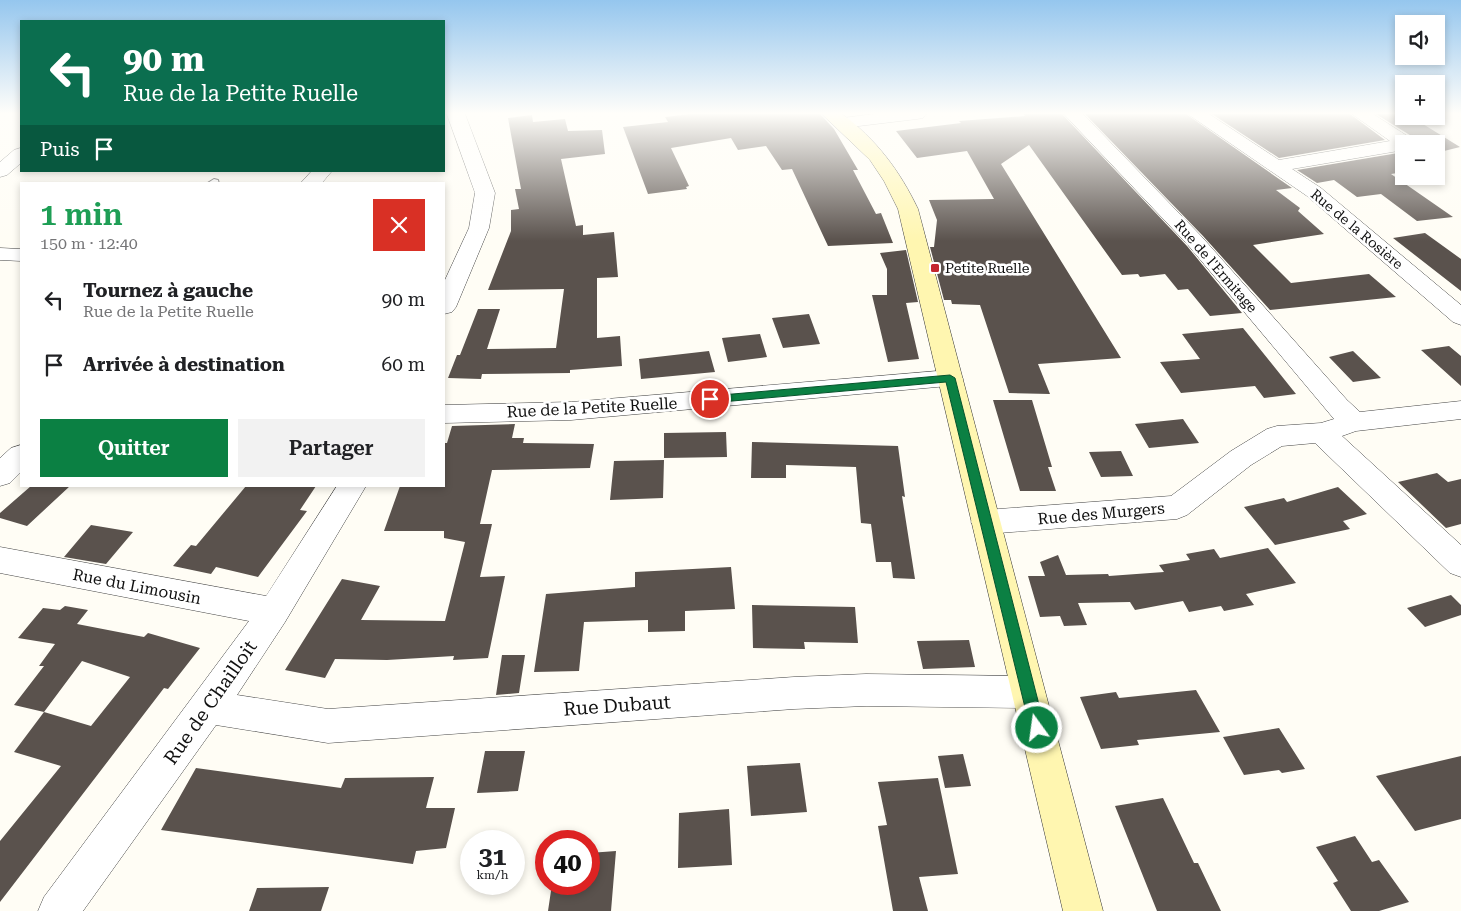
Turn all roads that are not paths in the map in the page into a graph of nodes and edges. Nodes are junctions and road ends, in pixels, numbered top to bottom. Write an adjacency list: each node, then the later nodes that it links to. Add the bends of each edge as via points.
1 (18, 157): 8 (street)
2 (471, 157): 13 (street, via 484,193 483,210)
3 (878, 157): 15 (street, via 908,209)
4 (1115, 157): 18 (street, Rue de l'Ermitage, via 1195,240 1338,407)
5 (1262, 157): 7 (street, Rue de la Rosière)
6 (1331, 157): 7 (street)
7 (1276, 166): 14 (street, Rue de la Rosière, via 1314,192)
8 (0, 171)
9 (322, 172): 10 (street)
10 (312, 182)
11 (0, 254): 12 (street)
12 (20, 255)
13 (445, 304)
14 (1461, 317)
15 (950, 378): 17 (street, Rue de la Petite Ruelle, via 571,411); 23 (street)
16 (1461, 410): 18 (street, Rue des Murgers)
17 (445, 414)
18 (1355, 422): 19 (street, Rue des Murgers)
19 (1321, 434): 23 (street, Rue des Murgers, via 1277,436 1241,458 1177,507); 25 (street)
20 (20, 456): 21 (street)
21 (0, 474)
22 (351, 487): 26 (street, Rue de Chailloit)
23 (986, 522): 27 (street)
24 (0, 560): 26 (street, Rue du Limousin)
25 (1461, 564)
26 (274, 612): 28 (street, Rue de Chailloit)
27 (1028, 692): 28 (street, Rue Dubaut, via 866,690 794,693 328,726); 30 (street)
28 (208, 707): 29 (street, Rue de Chailloit)
29 (58, 911)
30 (1083, 911)

